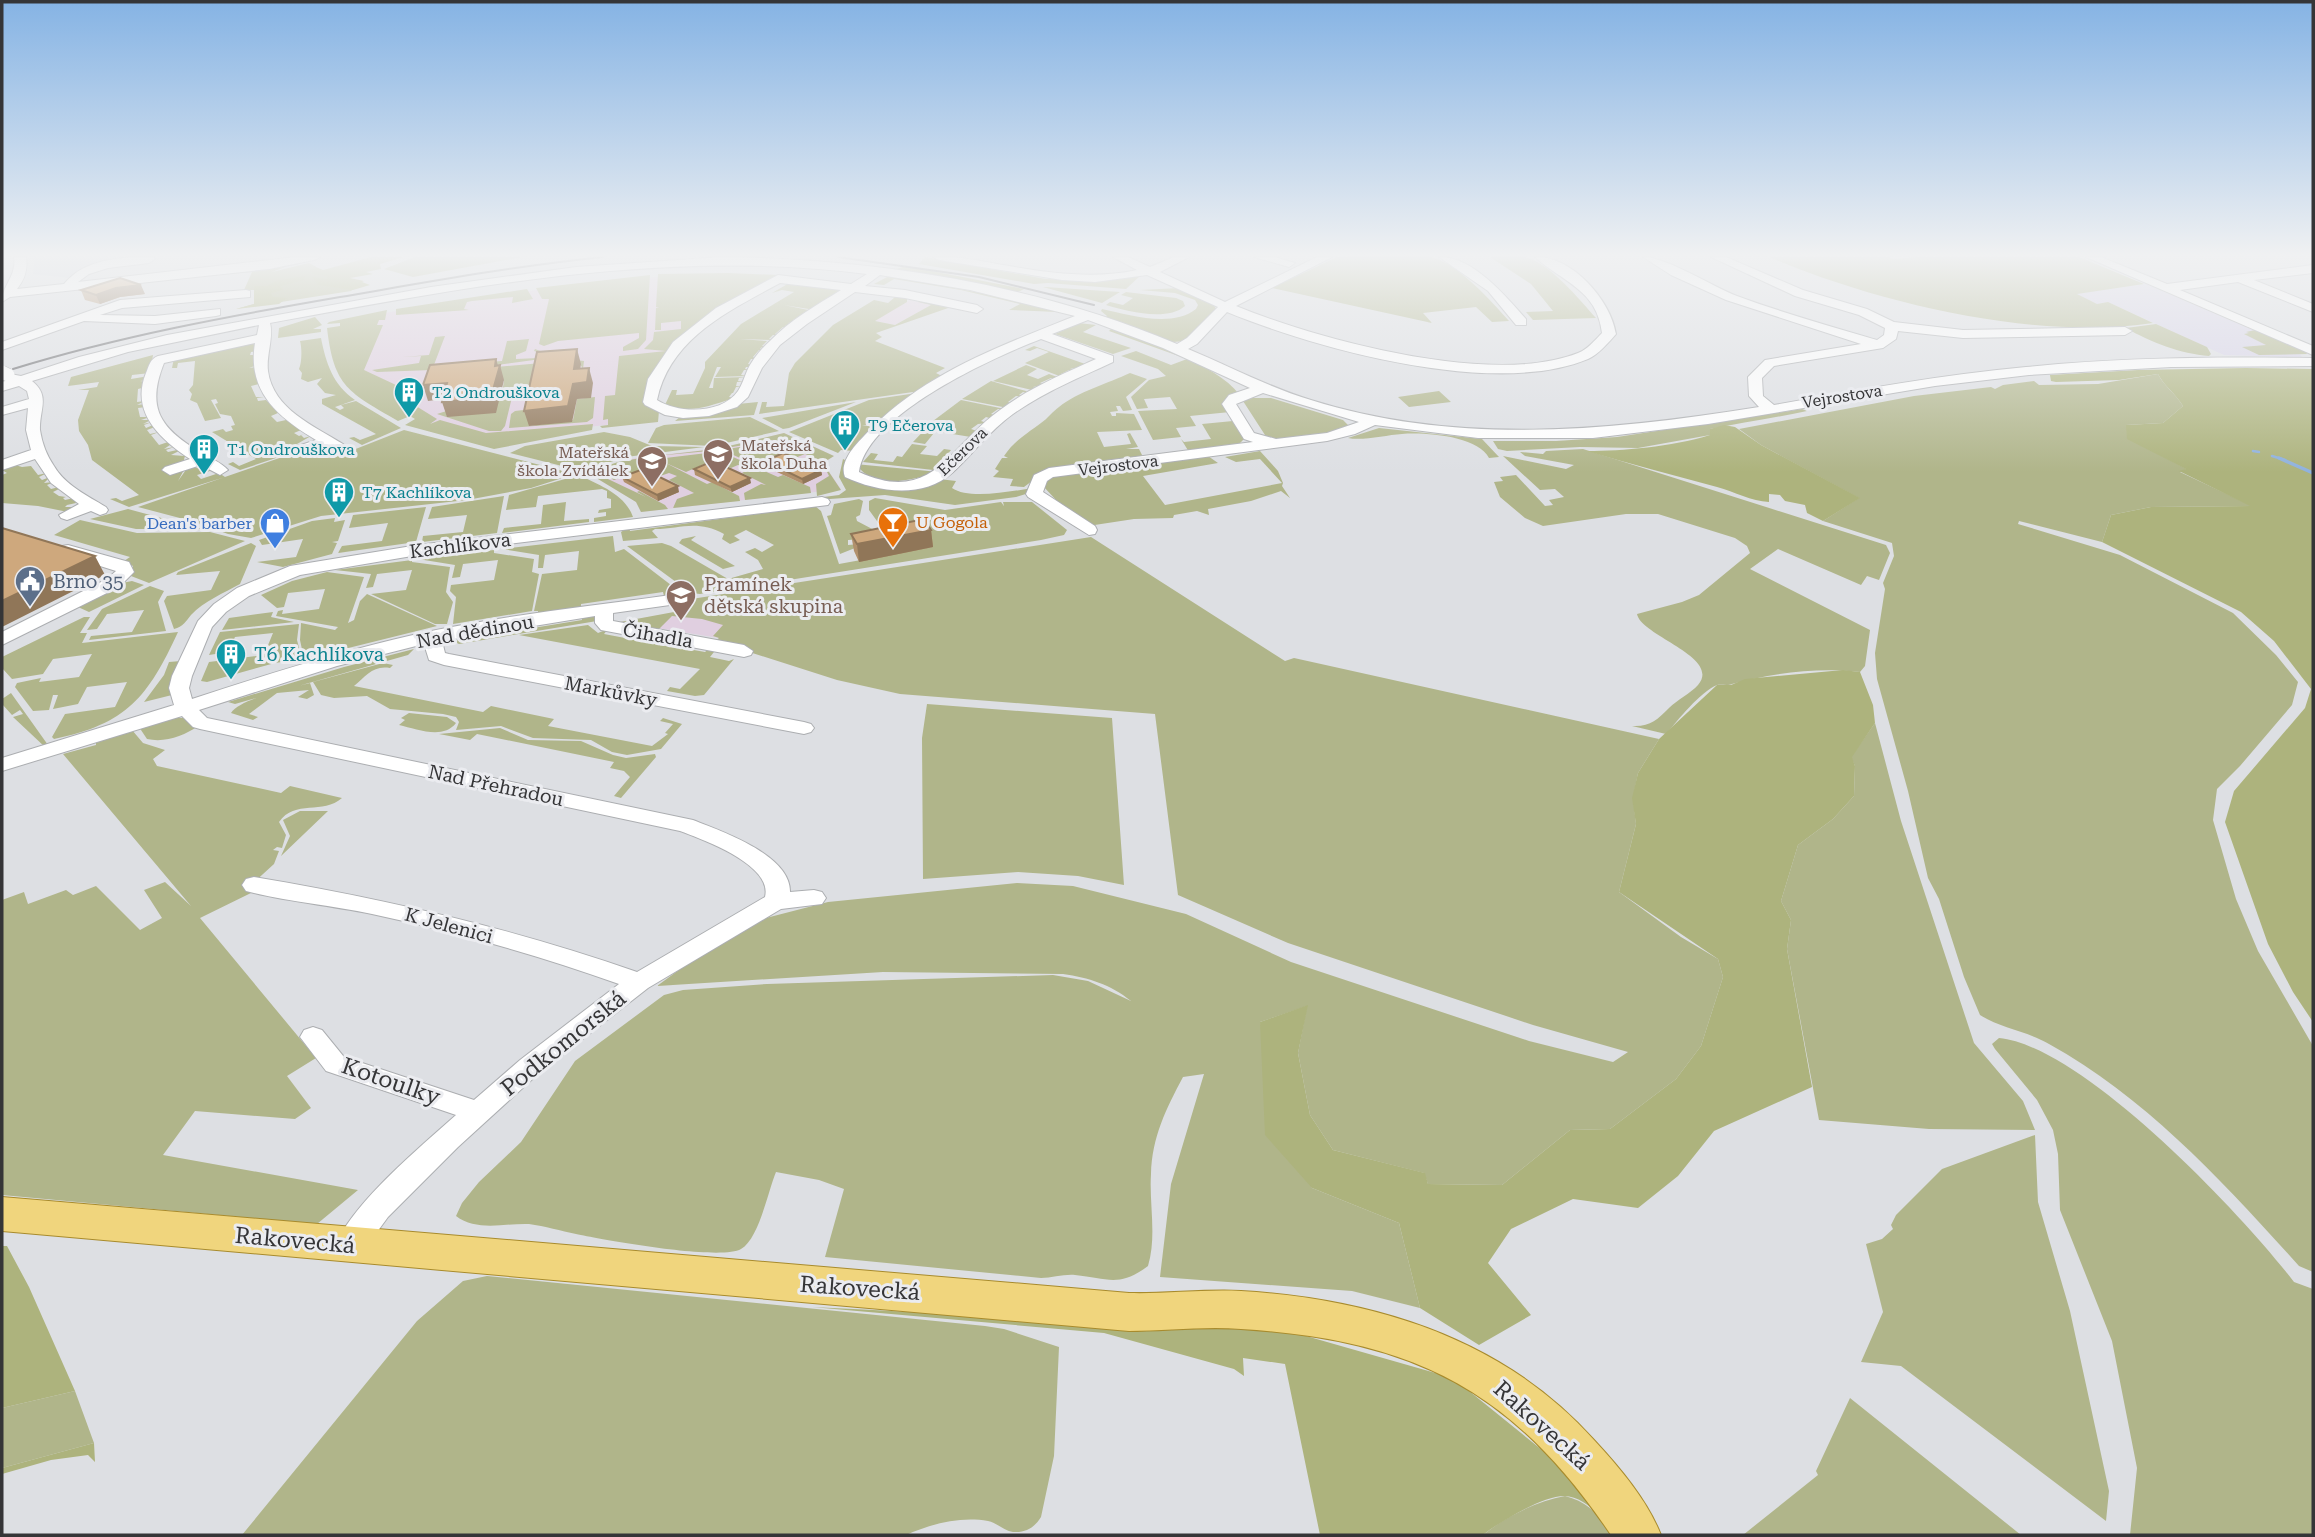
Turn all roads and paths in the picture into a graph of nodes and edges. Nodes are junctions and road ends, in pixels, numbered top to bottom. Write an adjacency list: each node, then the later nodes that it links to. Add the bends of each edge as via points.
1 (50, 329): 21 (street)
2 (219, 329): 25 (street, Vejrostova)
3 (264, 329): 19 (street)
4 (696, 329): 5 (street, via 661,369 651,390 650,402 662,409 689,413 734,402 745,391 759,361)
5 (793, 329)
6 (1057, 329): 17 (street, Ečerova)
7 (1122, 329): 22 (street, Vejrostova)
8 (1204, 329): 22 (street)
9 (1282, 329): 10 (street, via 1359,351 1507,369 1548,366 1587,355 1600,346)
10 (1608, 329)
11 (1829, 329): 20 (street)
12 (1891, 329): 20 (street, via 1891,336)
13 (1909, 329): 15 (street, via 1963,334)
14 (2264, 329): 18 (street)
15 (2125, 331)
16 (2302, 333): 18 (street)
17 (1042, 335): 17 (street, Ečerova, via 942,378 885,420 852,460 851,474 866,482 895,485 939,476 980,432 1011,408 1108,359)
18 (2281, 336): 23 (street)
19 (262, 338): 33 (street, via 265,390 283,415 333,444); 34 (street, via 158,360 148,387 150,412 172,440)
20 (1878, 345): 28 (street, via 1770,362 1755,377 1757,400)
21 (2, 346)
22 (1178, 349): 26 (street, Vejrostova)
23 (2313, 351)
24 (2313, 362): 28 (street, Vejrostova, via 2036,370)
25 (8, 378): 27 (street, via 36,390)
26 (1263, 388): 30 (street, Vejrostova); 31 (street, Vejrostova, via 1228,404 1249,436)
27 (38, 401): 29 (street); 32 (street, via 33,427)
28 (1769, 408): 30 (street, Vejrostova, via 1636,429 1562,435 1461,433)
29 (2, 411)
30 (1372, 421): 31 (street, Vejrostova, via 1339,435)
31 (1279, 444): 40 (street, Vejrostova, via 1049,473 1040,478 1034,494)
32 (39, 452): 35 (street); 39 (street, via 47,469 96,507)
33 (294, 452)
34 (203, 460): 36 (street); 37 (street)
35 (2, 465)
36 (170, 470)
37 (220, 470)
38 (822, 502): 47 (street, Kachlíkova, via 418,550 315,565 279,576 234,598 204,625 179,688)
39 (67, 515)
40 (1089, 530)
41 (55, 546): 45 (street, via 123,566 125,572 113,583)
42 (671, 600): 43 (street, Nad dědinou)
43 (604, 610): 44 (street, Nad dědinou); 46 (street, Čihadla, via 608,626)
44 (432, 638): 47 (street, Nad dědinou, via 326,663); 48 (street, Markůvky, via 436,656 444,659)
45 (2, 639)
46 (728, 652)
47 (185, 708): 49 (street, Nad dědinou); 52 (street, Nad Přehradou, via 201,723 685,825 752,856 778,881)
48 (804, 727)
49 (2, 765)
50 (254, 885): 53 (street, K Jelenici, via 453,924)
51 (814, 898): 52 (street, Podkomorská)
52 (776, 901): 53 (street, Podkomorská)
53 (639, 982): 55 (street, Podkomorská)
54 (313, 1037): 55 (street, Kotoulky, via 335,1064)
55 (478, 1112): 57 (street, Podkomorská, via 378,1208)
56 (2, 1214): 57 (main road, Rakovecká)
57 (350, 1245): 58 (main road, Rakovecká, via 1129,1312 1239,1310 1352,1323 1435,1348 1508,1390 1588,1464)
58 (1638, 1535)

